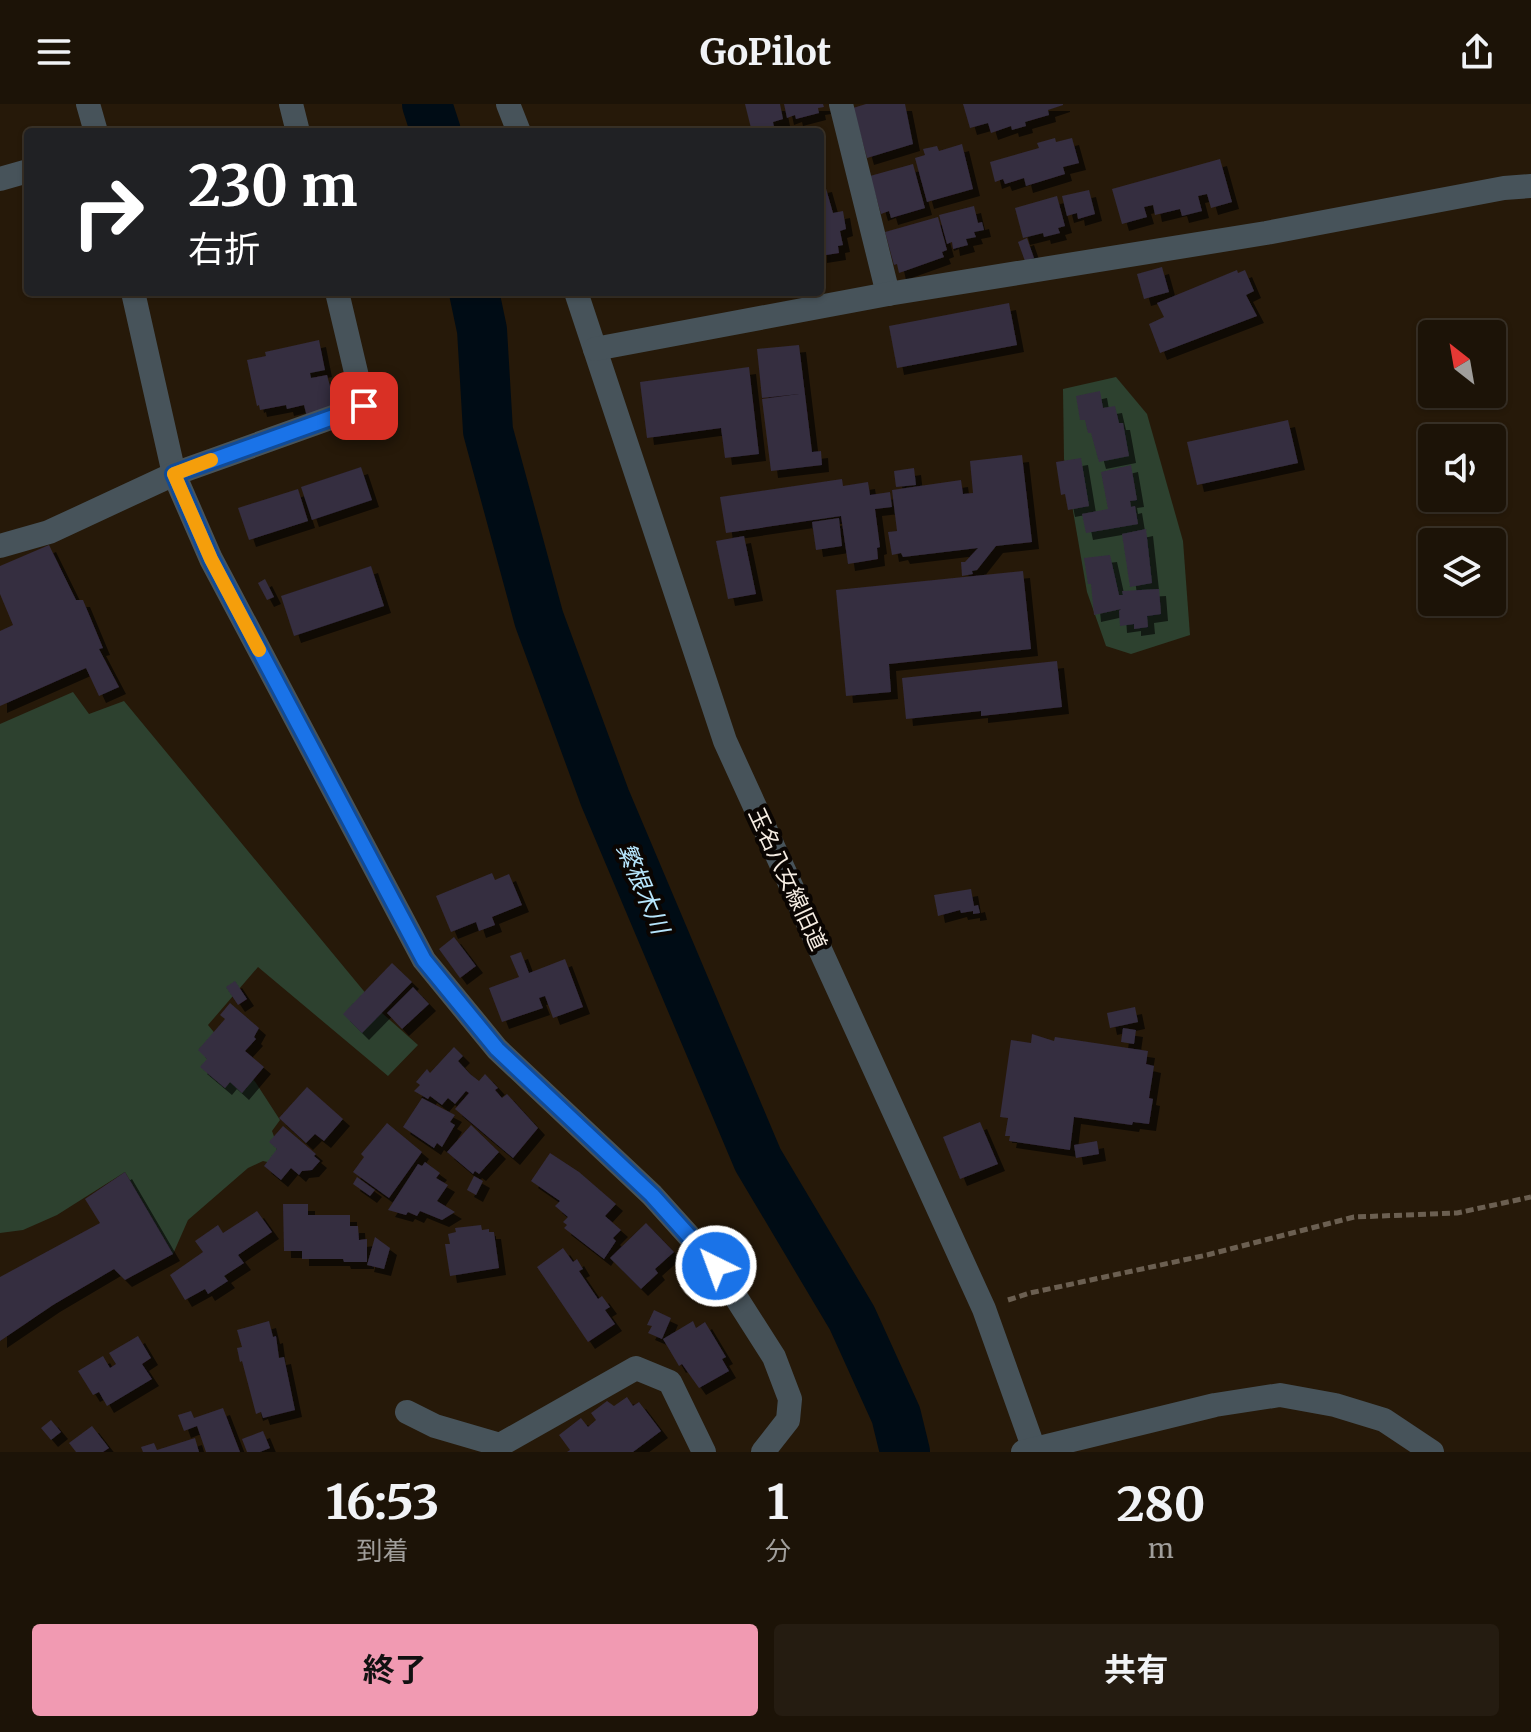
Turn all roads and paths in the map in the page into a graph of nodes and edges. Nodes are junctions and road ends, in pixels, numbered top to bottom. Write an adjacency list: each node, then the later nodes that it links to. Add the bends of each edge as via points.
1 (88, 104): 5 (street)
2 (291, 104): 6 (street)
3 (508, 104): 7 (street)
4 (841, 104): 11 (street)
5 (95, 128)
6 (297, 128)
7 (517, 128)
8 (24, 172): 9 (street)
9 (0, 179)
10 (1531, 186): 11 (street)
11 (888, 294): 15 (street)
12 (134, 296): 16 (street)
13 (338, 296): 16 (street, via 364,406)
14 (577, 296): 15 (street, 玉名八女線旧道)
15 (595, 349): 19 (street, 玉名八女線旧道, via 725,741)
16 (174, 474): 17 (street, via 49,532); 23 (street, via 211,559 424,960 497,1049 652,1195 716,1266 774,1357 790,1399 788,1420)
17 (0, 546)
18 (1531, 1197): 19 (path, via 1457,1213 1354,1217 1030,1293)
19 (984, 1309): 21 (street, 玉名八女線旧道)
20 (407, 1412): 22 (street, via 500,1445 636,1368 670,1382)
21 (1030, 1451): 24 (street, via 1215,1405 1280,1395 1384,1420)
22 (704, 1452)
23 (763, 1452)
24 (1432, 1452)

